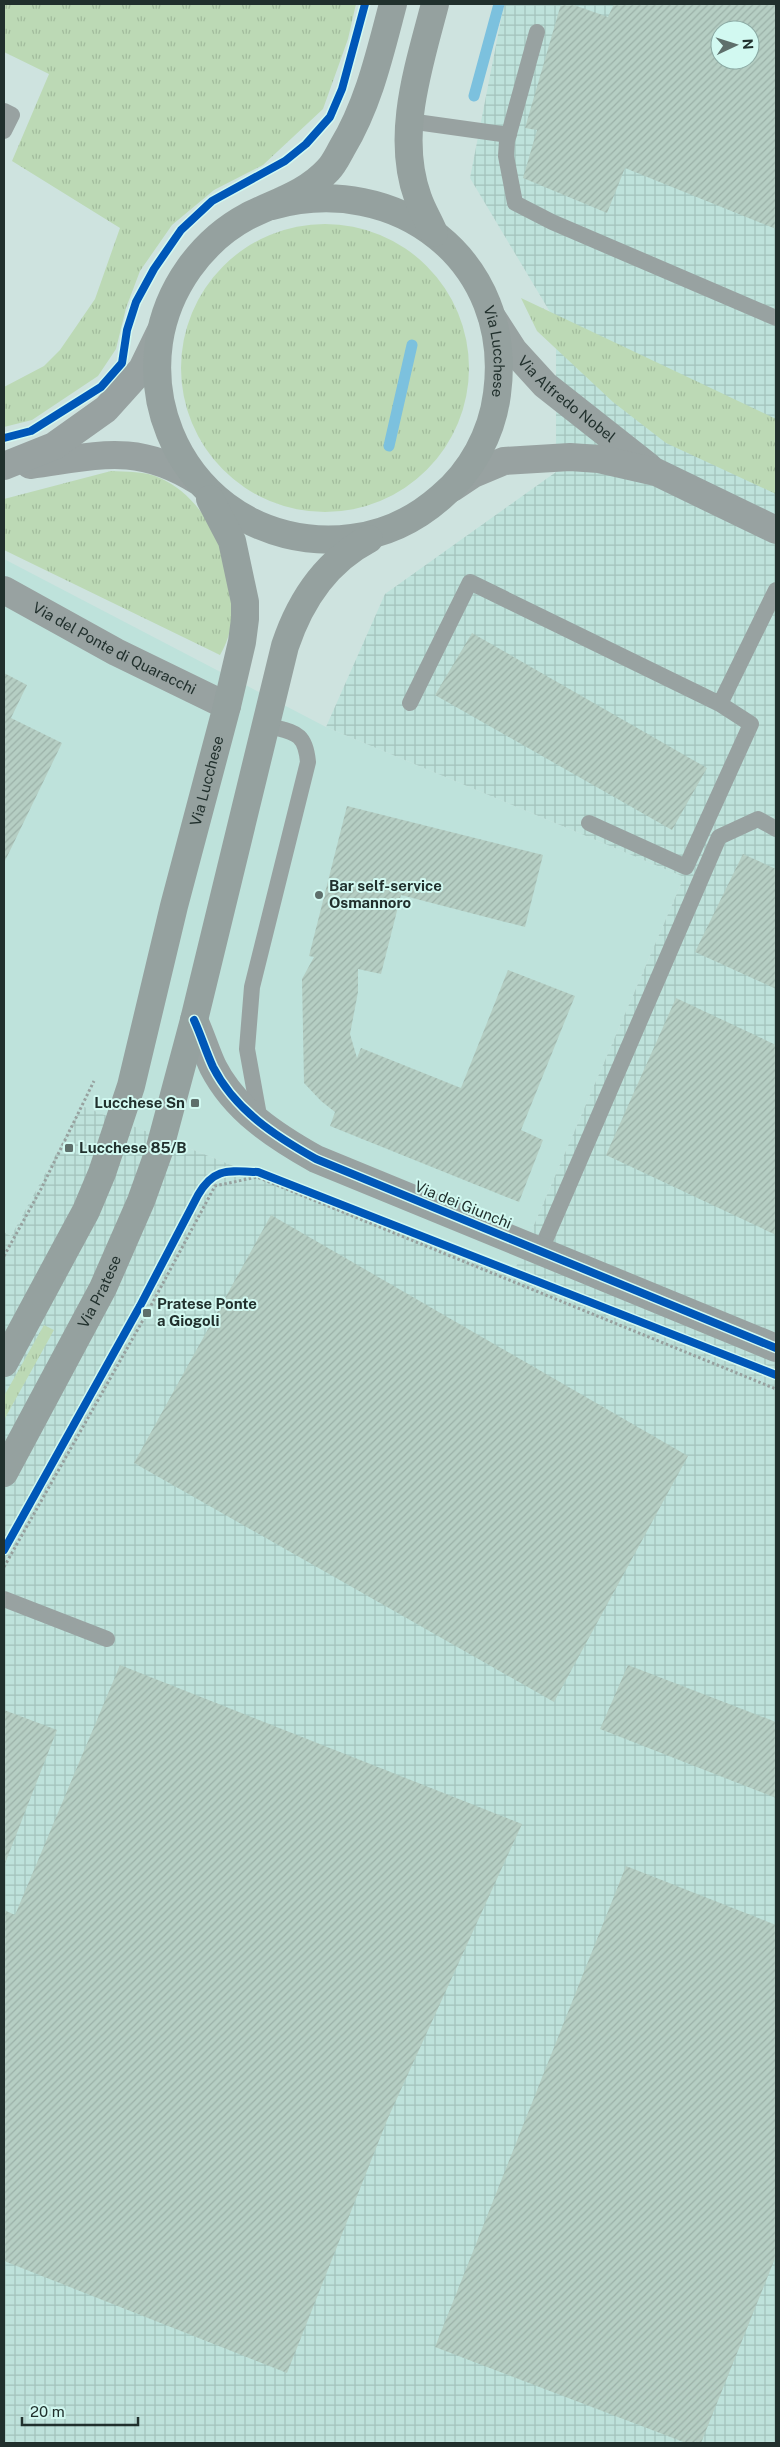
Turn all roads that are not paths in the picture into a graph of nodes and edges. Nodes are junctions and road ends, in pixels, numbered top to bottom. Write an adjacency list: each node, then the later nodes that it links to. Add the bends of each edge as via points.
1 (392, 4): 8 (main road, Via Lucchese, via 366,97 330,169 298,194)
2 (435, 4): 5 (main road, Via Lucchese)
3 (537, 32): 7 (lane)
4 (4, 111): 6 (lane, via 12,115)
5 (409, 121): 7 (lane); 9 (main road, Via Lucchese, via 410,166 418,198)
6 (4, 131)
7 (508, 135): 11 (lane, via 506,156 514,203)
8 (272, 206): 9 (main road, Via Lucchese, via 310,198 353,198 395,210); 12 (main road, Via Lucchese, via 237,223 198,256 176,288)
9 (435, 234): 10 (main road, Via Lucchese, via 467,268)
10 (491, 315): 14 (street, Via Alfredo Nobel, via 514,351 545,386); 16 (main road, Via Lucchese, via 499,355 494,409 474,458)
11 (776, 318)
12 (161, 331): 13 (street, via 142,369 106,409 54,446); 15 (main road, Via Lucchese, via 157,375 163,413 177,449)
13 (4, 468): 15 (street, via 123,454 152,458 182,470)
14 (656, 472): 16 (street, Via Alfredo Nobel, via 599,459 524,459 504,461 485,468); 18 (street, Via Alfredo Nobel)
15 (198, 481): 17 (main road, Via Lucchese, via 238,514 285,534 335,540); 23 (main road, Via Lucchese, via 232,541 245,602 242,642)
16 (450, 489): 17 (main road, Via Lucchese, via 420,513)
17 (385, 530): 24 (main road, Via Lucchese, via 340,558 320,578 305,600 293,620)
18 (776, 530)
19 (4, 590): 23 (street, Via del Ponte di Quaracchi, via 116,652)
20 (776, 590): 22 (lane)
21 (410, 703): 22 (lane, via 470,582)
22 (720, 704): 25 (lane, via 751,724 686,867)
23 (227, 706): 32 (main road, Via Lucchese, via 131,1086 102,1173 86,1211)
24 (266, 725): 27 (main road, Via Lucchese); 29 (lane, via 298,734 306,744 308,762 252,987 247,1049)
25 (590, 823)
26 (776, 829): 30 (lane, via 758,819 719,838)
27 (194, 1020): 28 (main road, Via Lucchese); 29 (street, Via dei Giunchi, via 214,1067 227,1088)
28 (174, 1102): 33 (main road, Via Pratese, via 141,1201 104,1288)
29 (261, 1123): 30 (street, Via dei Giunchi, via 316,1159)
30 (540, 1252): 31 (street, Via dei Giunchi)
31 (776, 1348)
32 (4, 1363)
33 (4, 1473)
34 (4, 1599): 35 (lane)
35 (107, 1639)

